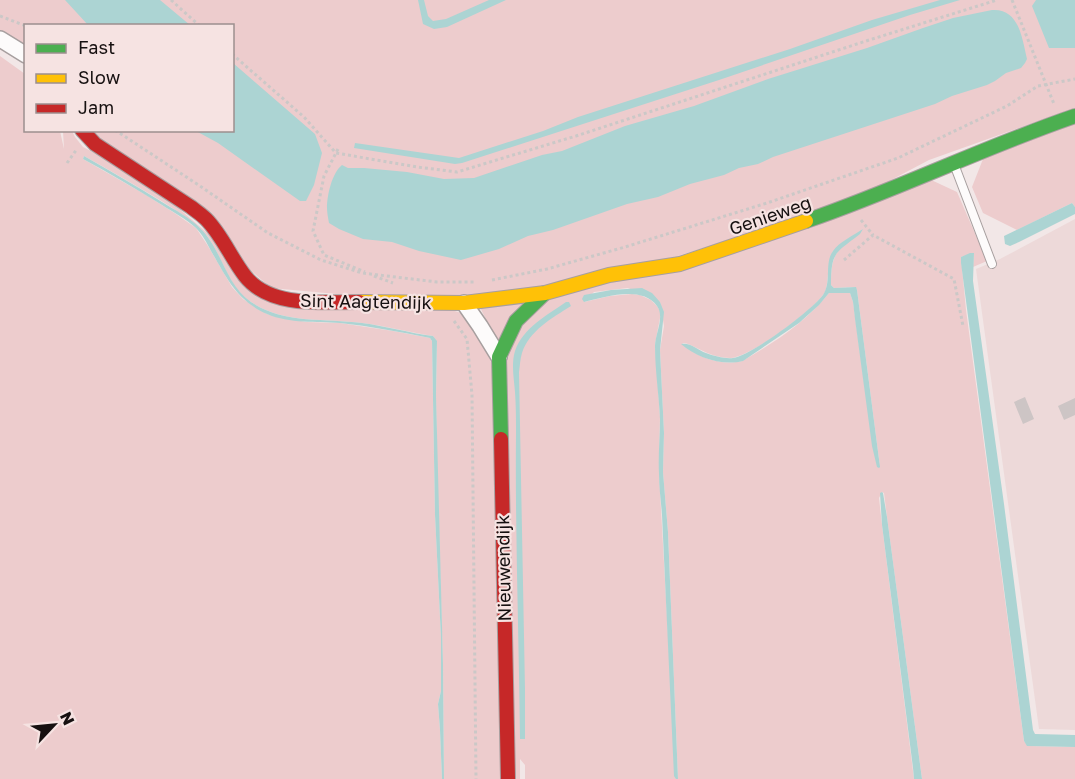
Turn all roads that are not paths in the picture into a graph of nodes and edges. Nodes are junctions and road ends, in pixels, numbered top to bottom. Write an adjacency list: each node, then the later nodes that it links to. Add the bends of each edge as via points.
1 (0, 39): 2 (street)
2 (24, 54)
3 (1075, 116): 5 (street, Genieweg)
4 (84, 132): 8 (street, Sint Aagtendijk, via 116,159 205,218 246,277 266,293 313,302)
5 (954, 163): 6 (lane); 7 (street, Genieweg, via 848,207 680,264 609,276)
6 (992, 264)
7 (545, 293): 8 (street, Genieweg); 9 (street, Nieuwendijk, via 516,321)
8 (464, 303): 9 (street)
9 (499, 357): 10 (street, Nieuwendijk)
10 (508, 779)

